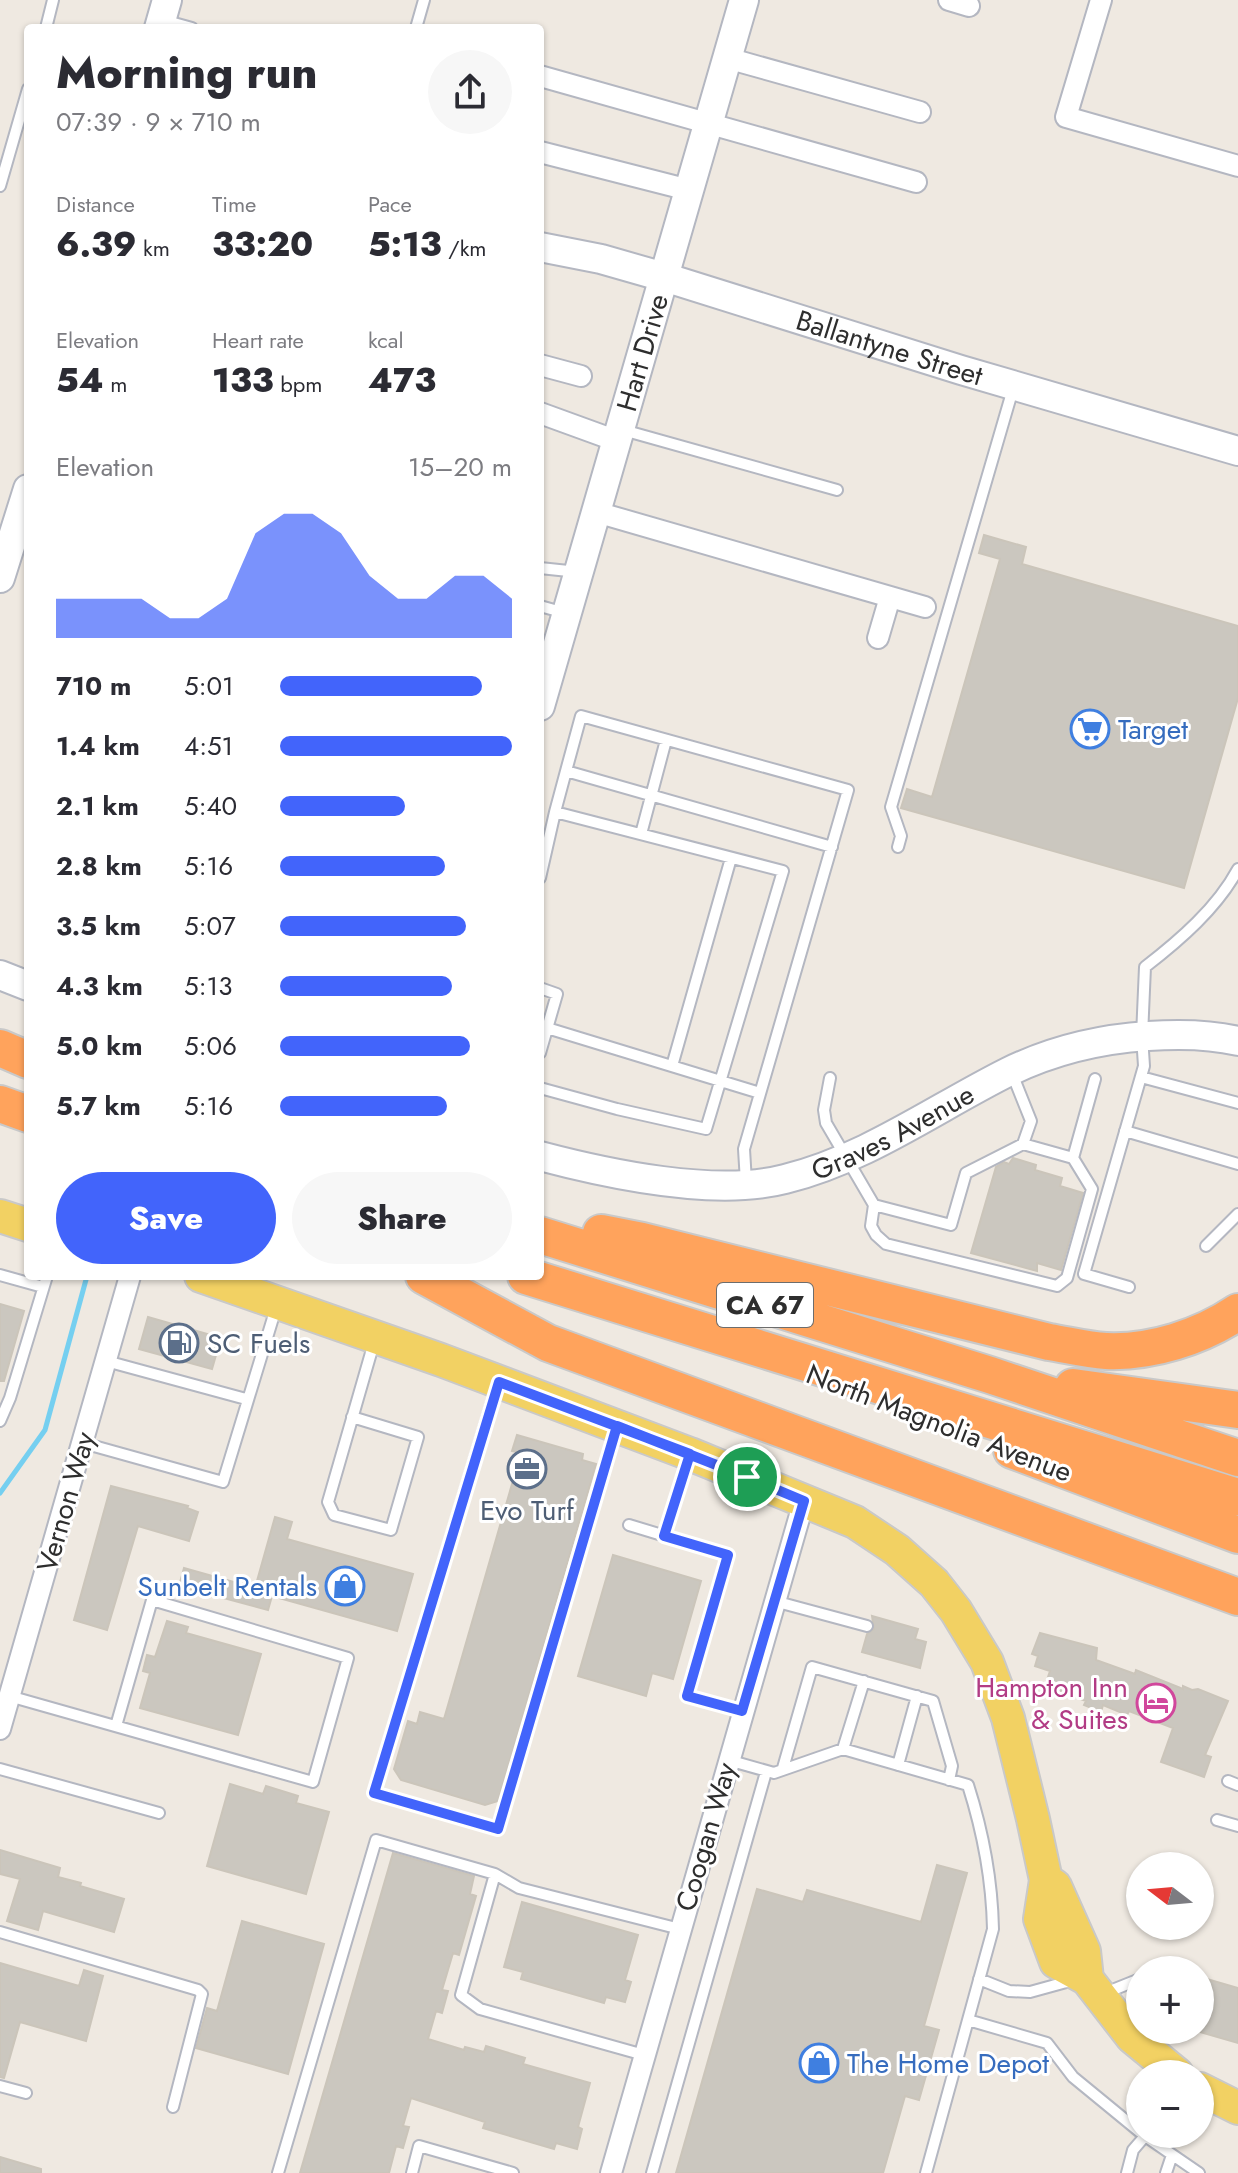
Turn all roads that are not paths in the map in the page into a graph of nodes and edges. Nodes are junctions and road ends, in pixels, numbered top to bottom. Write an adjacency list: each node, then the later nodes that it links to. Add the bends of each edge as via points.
1 (53, 0): 8 (lane)
2 (424, 0): 10 (lane)
3 (949, 0): 6 (street)
4 (1101, 0): 18 (street, via 1066,117)
5 (739, 1): 11 (main road, Hart Drive)
6 (969, 6)
7 (162, 16): 9 (lane)
8 (49, 24)
9 (182, 24)
10 (417, 24)
11 (727, 58): 14 (street); 15 (main road, Hart Drive)
12 (544, 77): 15 (street)
13 (24, 100): 17 (lane)
14 (920, 112)
15 (708, 123): 19 (street); 21 (main road, Hart Drive)
16 (544, 153): 21 (street)
17 (4, 155): 20 (lane)
18 (1238, 166)
19 (916, 182)
20 (0, 186)
21 (689, 190): 23 (main road, Hart Drive)
22 (544, 248): 23 (main road, Ballantyne Street)
23 (664, 277): 26 (main road, Ballantyne Street); 28 (main road, Hart Drive)
24 (544, 366): 25 (street)
25 (581, 376)
26 (1014, 385): 29 (main road, Ballantyne Street); 47 (lane, via 891,807 901,836)
27 (544, 414): 28 (street)
28 (618, 435): 30 (lane); 32 (main road, Hart Drive)
29 (1238, 451)
30 (837, 490)
31 (24, 502): 35 (main road)
32 (596, 512): 34 (main road, Hart Drive); 36 (street)
33 (544, 568): 34 (lane)
34 (579, 572): 38 (main road, Hart Drive)
35 (0, 578)
36 (890, 597): 37 (street); 39 (street)
37 (925, 607)
38 (553, 610): 40 (main road, Hart Drive)
39 (878, 638)
40 (544, 676)
41 (666, 740): 42 (lane, via 581,716); 43 (lane); 46 (lane, via 848,790)
42 (566, 771): 43 (lane); 44 (lane)
43 (651, 795): 45 (lane); 46 (lane)
44 (555, 812): 45 (lane); 49 (lane)
45 (641, 834): 48 (lane)
46 (832, 847): 67 (lane)
47 (898, 847)
48 (731, 858): 60 (lane); 65 (lane, via 783,871)
49 (544, 860)
50 (1238, 869): 55 (lane, via 1179,941 1145,967)
51 (0, 975): 52 (main road)
52 (24, 984)
53 (544, 989): 54 (lane, via 557,994)
54 (547, 1028): 56 (lane); 60 (lane)
55 (1142, 1036): 57 (main road, Graves Avenue); 61 (main road, Graves Avenue, via 1075,1048); 62 (lane)
56 (544, 1039)
57 (1238, 1041)
58 (0, 1048): 59 (highway)
59 (24, 1058)
60 (672, 1066): 65 (lane)
61 (1011, 1071): 72 (lane, via 1031,1121); 74 (main road, Graves Avenue)
62 (1141, 1077): 68 (lane); 71 (lane)
63 (830, 1078): 74 (lane, via 826,1123)
64 (1095, 1079): 75 (lane)
65 (720, 1081): 66 (lane, via 706,1129); 67 (lane)
66 (544, 1089)
67 (760, 1093): 77 (lane, via 744,1149)
68 (1238, 1103)
69 (0, 1104): 70 (highway)
70 (24, 1113)
71 (1125, 1131): 76 (lane); 92 (lane, via 1084,1274)
72 (1023, 1144): 75 (lane); 78 (lane, via 966,1173 951,1225)
73 (544, 1157): 77 (main road, Graves Avenue, via 630,1177)
74 (846, 1158): 77 (main road, Graves Avenue, via 784,1180); 78 (lane)
75 (1073, 1158): 78 (lane, via 1092,1189 1067,1278 1057,1286 886,1244 871,1226)
76 (1238, 1164)
77 (746, 1184)
78 (874, 1205)
79 (1238, 1214): 84 (lane)
80 (0, 1216): 82 (main road)
81 (544, 1223): 95 (highway, via 642,1241 1049,1342 1105,1351 1160,1345 1197,1334)
82 (24, 1224)
83 (544, 1236): 98 (highway, CA 67)
84 (1206, 1246)
85 (0, 1275): 86 (lane)
86 (24, 1279)
87 (129, 1280): 97 (street, Vernon Way)
88 (213, 1280): 93 (main road)
89 (431, 1280): 113 (highway, via 548,1343)
90 (539, 1280): 94 (highway)
91 (45, 1282): 103 (lane)
92 (1129, 1287)
93 (278, 1302): 96 (main road); 100 (lane)
94 (640, 1311): 108 (highway); 111 (highway, North Magnolia Avenue)
95 (1238, 1312)
96 (375, 1337): 99 (main road); 102 (lane)
97 (106, 1361): 100 (lane); 105 (street, Vernon Way)
98 (990, 1375): 101 (highway); 107 (highway)
99 (499, 1382): 104 (main road); 104 (lane, via 374,1793 498,1829)
100 (246, 1399): 105 (lane, via 223,1482)
101 (1238, 1410)
102 (352, 1417): 102 (lane, via 328,1502 334,1515 391,1530 418,1437)
103 (0, 1421)
104 (617, 1426): 106 (main road)
105 (83, 1443): 117 (street, Vernon Way)
106 (690, 1454): 109 (main road); 112 (lane)
107 (1238, 1458)
108 (1238, 1497)
109 (804, 1501): 114 (street, Coogan Way); 137 (main road, via 855,1522 897,1550 934,1583 987,1662 1008,1718 1046,1880 1055,1886 1084,1951)
110 (629, 1525): 112 (lane)
111 (1238, 1535)
112 (664, 1536): 119 (lane, via 728,1555 687,1696)
113 (1238, 1597)
114 (774, 1601): 115 (lane); 119 (street, Coogan Way)
115 (867, 1626)
116 (864, 1681): 118 (lane); 122 (lane); 125 (lane, via 812,1667)
117 (9, 1696): 120 (lane); 121 (street, Vernon Way)
118 (917, 1696): 124 (lane); 128 (lane, via 933,1701 952,1766)
119 (742, 1711): 123 (street, Coogan Way)
120 (116, 1726): 120 (lane, via 313,1782 348,1658 152,1600)
121 (0, 1729)
122 (843, 1749): 124 (lane); 125 (lane)
123 (728, 1760): 127 (lane); 133 (street, Coogan Way)
124 (898, 1765): 128 (lane)
125 (783, 1768): 127 (lane)
126 (0, 1769): 129 (lane)
127 (766, 1772): 154 (lane)
128 (949, 1780): 135 (lane, via 968,1785 992,1895 993,1929)
129 (159, 1813)
130 (1217, 1820): 131 (lane)
131 (1238, 1826)
132 (495, 1874): 133 (lane, via 519,1888); 139 (lane, via 461,1995 480,2009); 150 (lane, via 376,1840)
133 (680, 1929): 139 (street, Coogan Way)
134 (0, 1932): 144 (lane, via 202,1994)
135 (979, 1979): 137 (lane, via 1009,1991 1030,1992 1058,1982); 138 (lane)
136 (1126, 1981): 137 (lane)
137 (1093, 1987): 140 (main road, via 1132,2037)
138 (968, 2020): 146 (lane, via 1047,2043 1073,2077); 155 (lane)
139 (644, 2055): 153 (street, Coogan Way)
140 (1160, 2060)
141 (0, 2086): 142 (lane)
142 (26, 2093)
143 (1214, 2096): 145 (main road)
144 (173, 2107)
145 (1238, 2108)
146 (1126, 2120)
147 (1134, 2148): 156 (lane)
148 (1162, 2148): 149 (lane)
149 (1172, 2155): 157 (lane); 158 (lane)
150 (278, 2173)
151 (412, 2173): 152 (lane, via 419,2146)
152 (513, 2173)
153 (611, 2173)
154 (652, 2173)
155 (926, 2173)
156 (1127, 2173)
157 (1166, 2173)
158 (1199, 2173)

